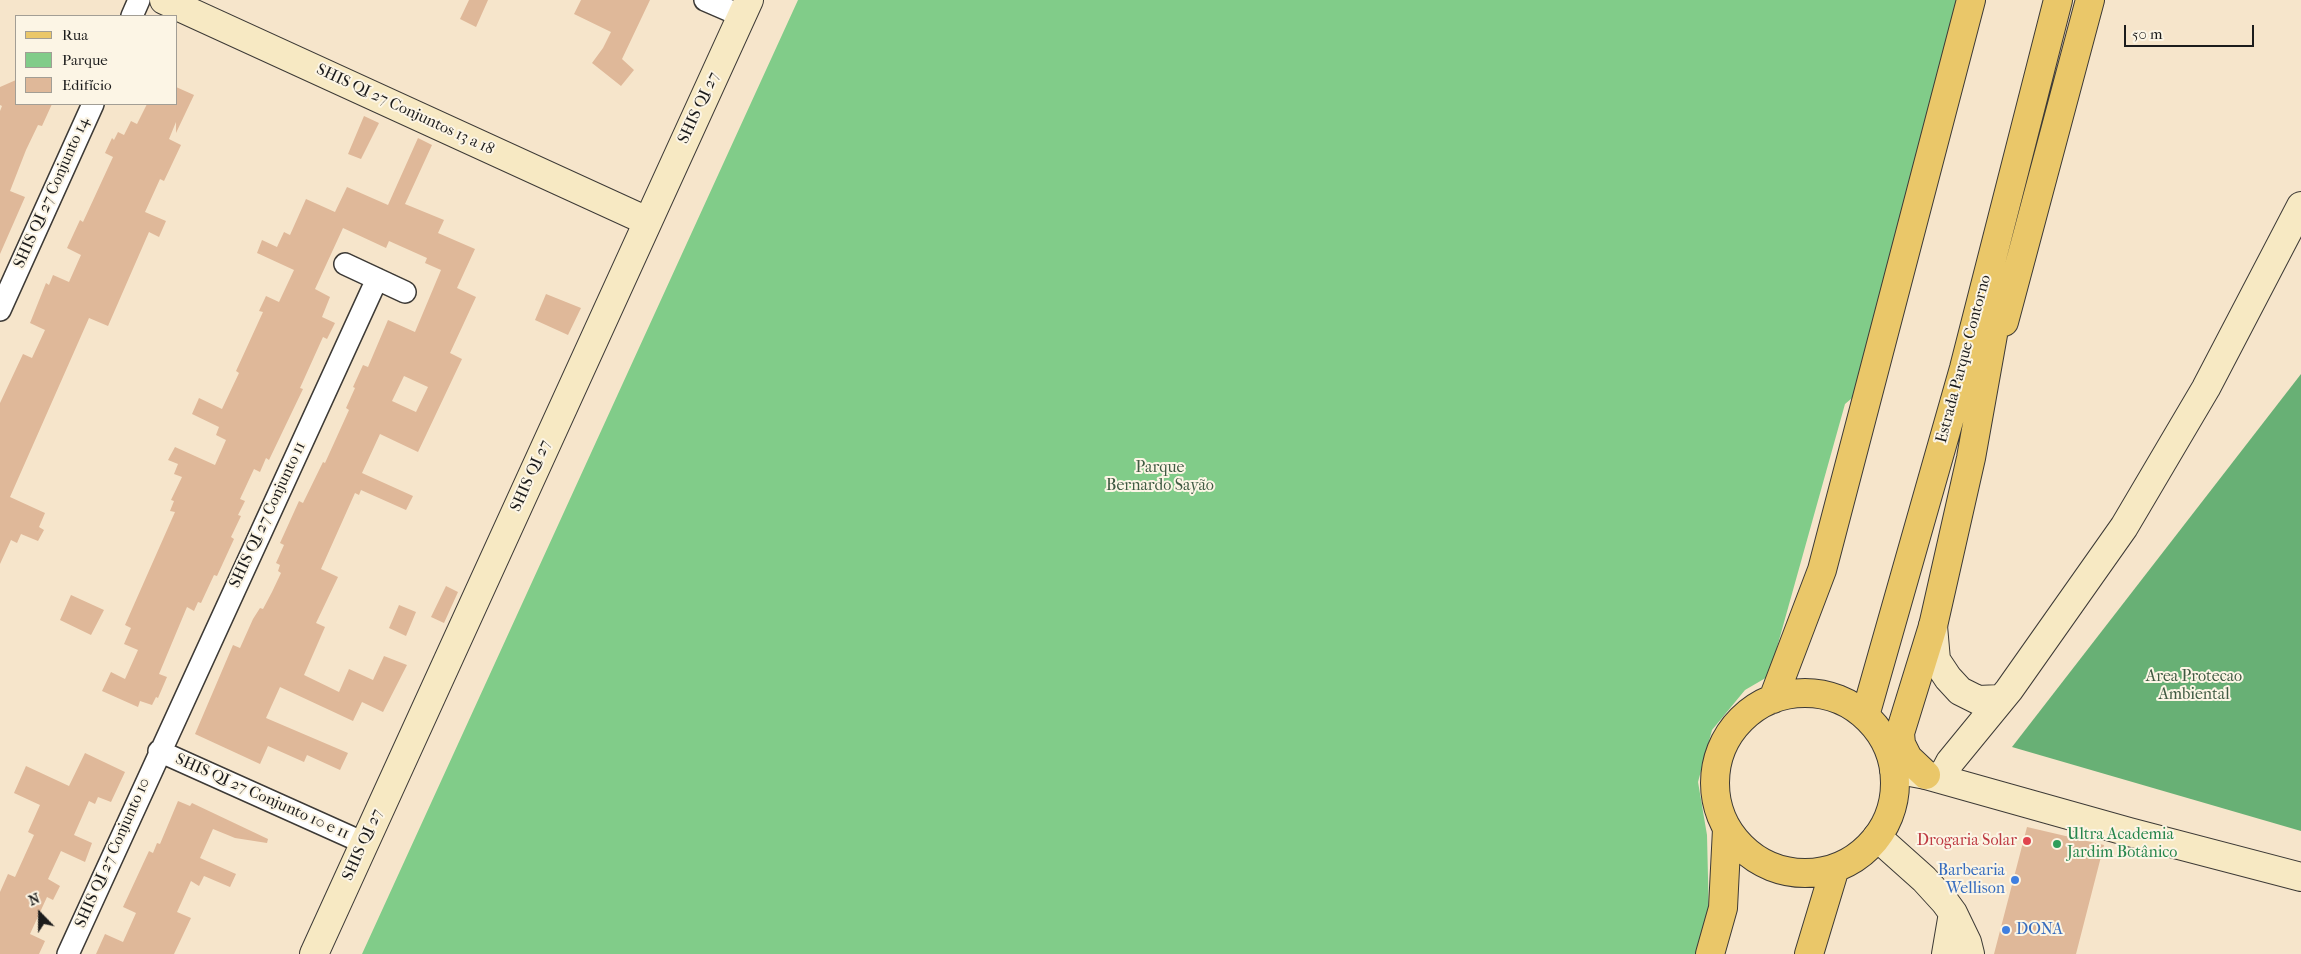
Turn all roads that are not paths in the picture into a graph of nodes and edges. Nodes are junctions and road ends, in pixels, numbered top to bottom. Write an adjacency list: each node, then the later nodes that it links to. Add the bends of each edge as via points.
1 (139, 0): 8 (street)
2 (164, 0): 11 (street, SHIS QI 27 Conjuntos 13 a 18)
3 (706, 0): 7 (street)
4 (1971, 0): 19 (main road, via 1822,570)
5 (2058, 0): 12 (main road, Estrada Parque Contorno)
6 (2090, 0): 17 (main road)
7 (745, 8): 11 (street, SHIS QI 27)
8 (132, 15)
9 (93, 105): 16 (street, SHIS QI 27 Conjunto 14)
10 (2301, 206): 20 (street, via 2206,388 2124,527)
11 (647, 221): 27 (street, SHIS QI 27)
12 (1995, 242): 17 (main road, via 1994,329); 21 (main road, Estrada Parque Contorno, via 1964,368)
13 (346, 264): 14 (street)
14 (377, 279): 15 (street); 22 (street, SHIS QI 27 Conjunto 11)
15 (405, 292)
16 (0, 310)
17 (1982, 398): 18 (main road)
18 (1933, 626): 20 (street, via 1936,660 1948,678 1960,691 1978,700); 24 (main road, via 1900,733 1908,758)
19 (1773, 699): 21 (main road, via 1822,695 1837,699); 25 (main road, via 1742,720 1721,751 1715,788)
20 (2001, 700): 24 (street, via 1950,762)
21 (1865, 716): 23 (main road, via 1881,735)
22 (159, 751): 27 (street, SHIS QI 27 Conjunto 10 e 11); 31 (street, SHIS QI 27 Conjunto 10)
23 (1894, 769): 24 (street); 26 (main road, via 1893,805)
24 (1933, 777): 29 (street)
25 (1727, 829): 28 (main road, via 1745,850 1771,867 1802,873); 33 (main road, via 1722,908)
26 (1877, 838): 28 (main road, via 1858,856); 30 (street, via 1924,879)
27 (364, 843): 32 (street, SHIS QI 27)
28 (1834, 868): 34 (main road)
29 (2301, 877)
30 (1953, 913): 35 (street); 36 (street)
31 (68, 954)
32 (314, 954)
33 (1710, 954)
34 (1809, 954)
35 (1946, 954)
36 (1970, 954)

